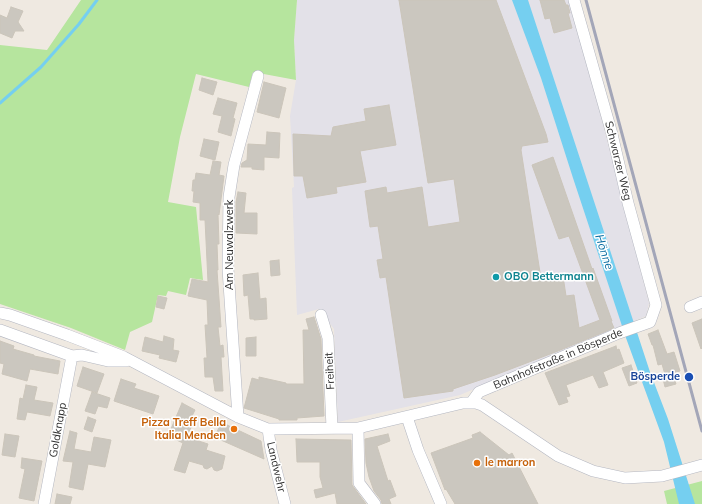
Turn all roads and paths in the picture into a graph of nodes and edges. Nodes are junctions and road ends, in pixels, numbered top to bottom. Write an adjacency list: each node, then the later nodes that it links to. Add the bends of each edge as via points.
1 (574, 0): 7 (street, Schwarzer Weg, via 656,305)
2 (258, 76): 12 (street, Am Neuwalzwerk, via 234,165 229,197 228,269)
3 (702, 302): 4 (street)
4 (690, 307)
5 (0, 313): 10 (street, via 67,335)
6 (321, 315): 14 (street, Freiheit, via 328,338)
7 (645, 323): 11 (street, Bahnhofstraße in Bösperde, via 479,392)
8 (0, 330): 9 (street)
9 (72, 356): 10 (street, via 82,355 108,361); 18 (street, Goldknapp)
10 (133, 361): 12 (street)
11 (471, 403): 13 (street); 17 (street, via 482,405 558,456 593,472 624,478 662,476)
12 (238, 417): 16 (street)
13 (407, 417): 15 (street); 21 (street)
14 (332, 428): 15 (street); 16 (street)
15 (358, 428): 20 (street, via 358,483)
16 (268, 429): 19 (street, Landwehr)
17 (702, 465)
18 (44, 504)
19 (285, 504)
20 (375, 504)
21 (441, 504)

